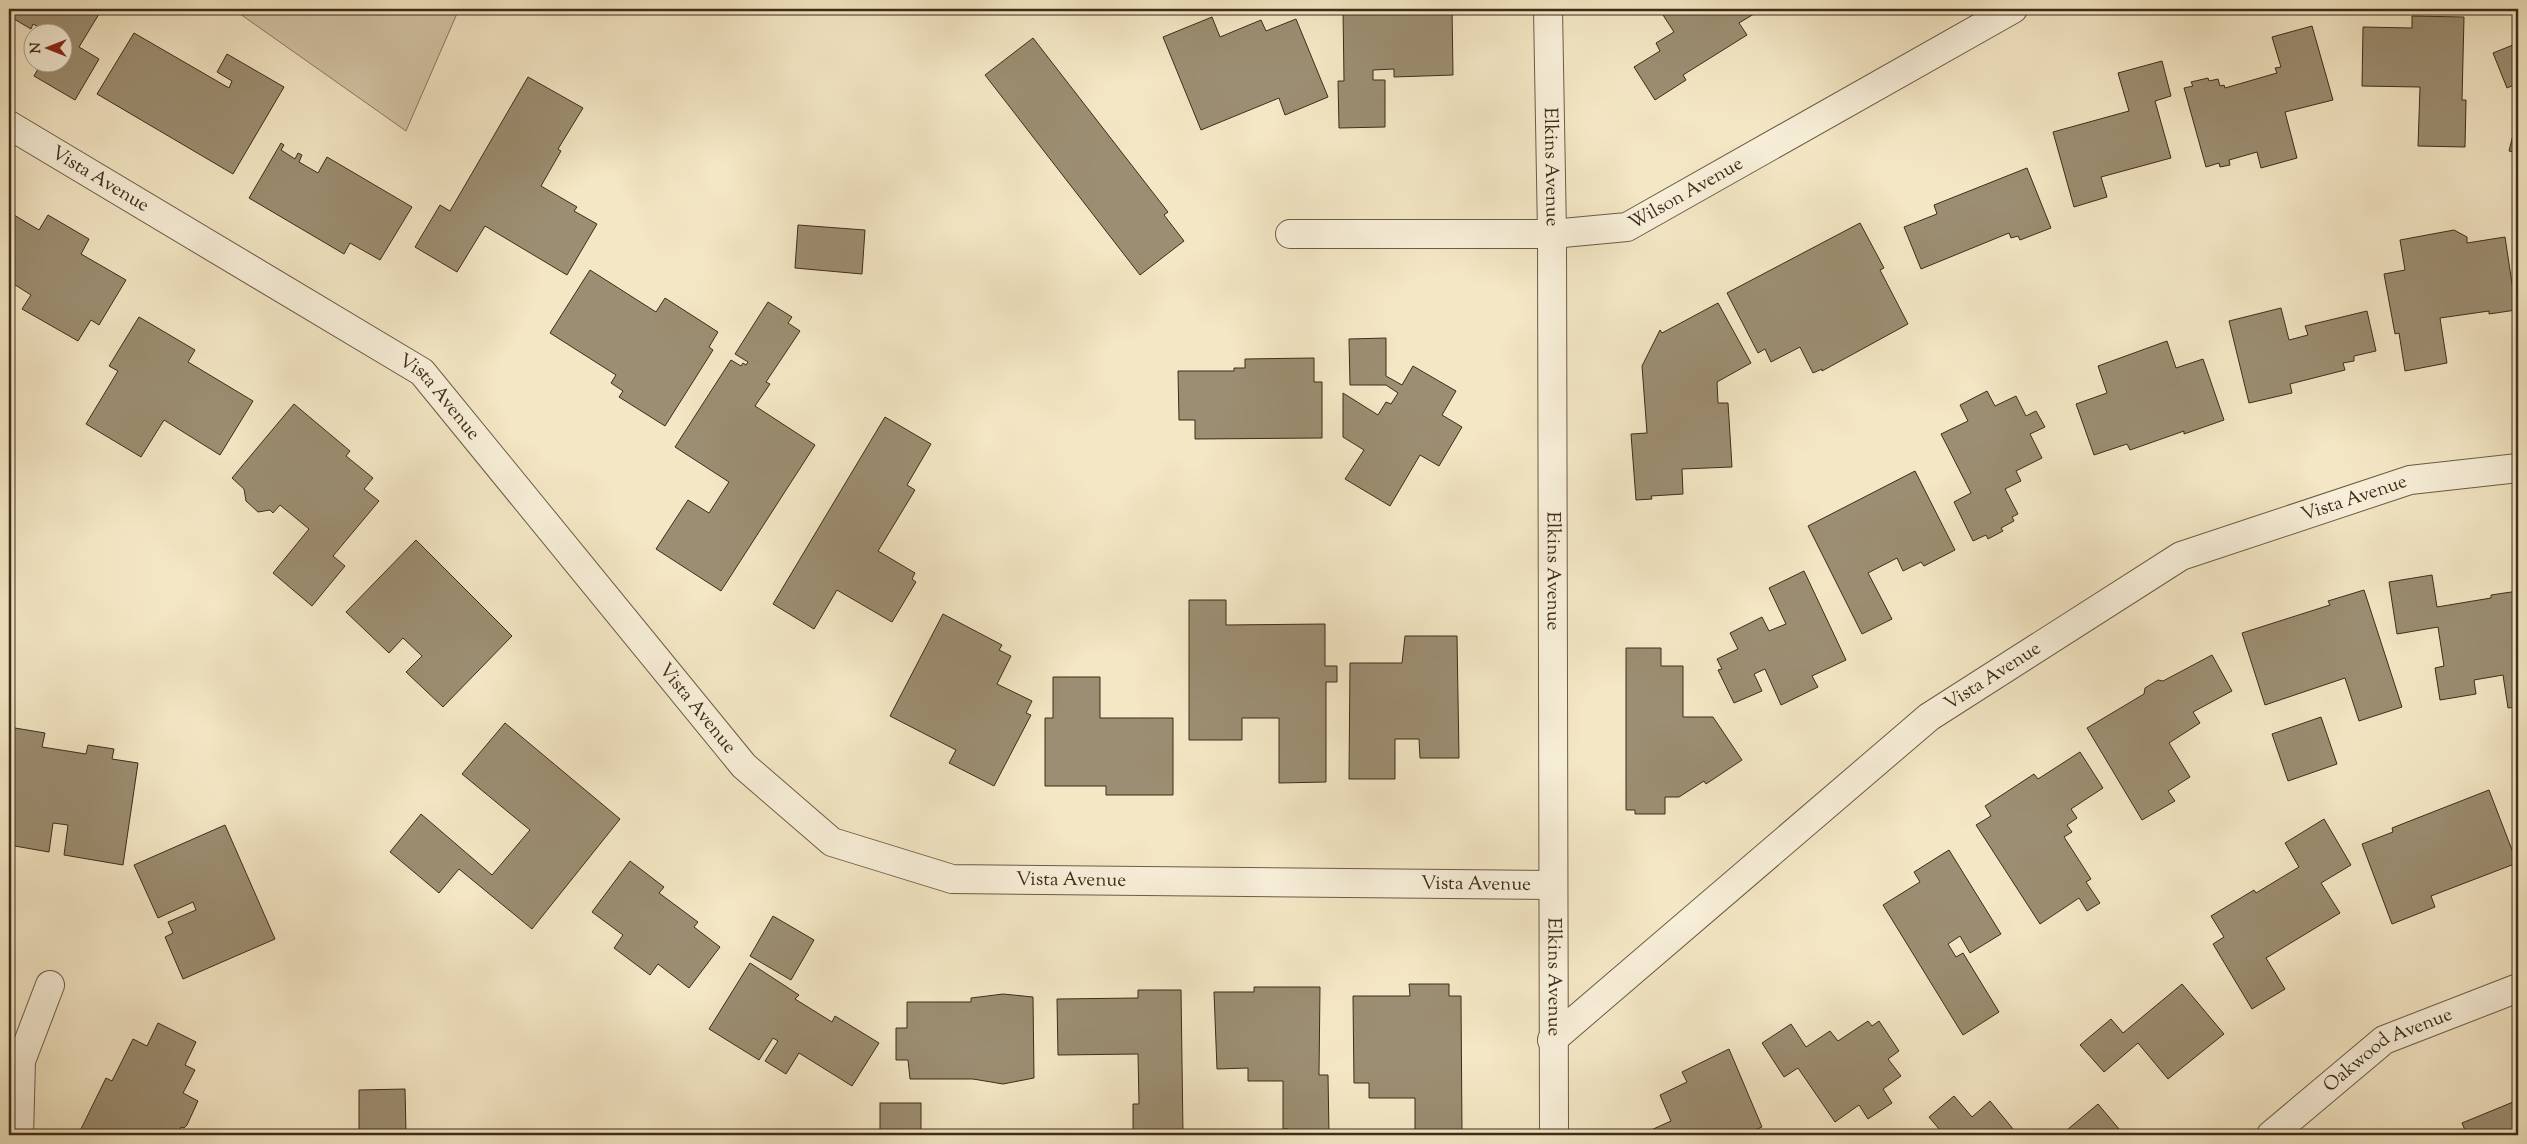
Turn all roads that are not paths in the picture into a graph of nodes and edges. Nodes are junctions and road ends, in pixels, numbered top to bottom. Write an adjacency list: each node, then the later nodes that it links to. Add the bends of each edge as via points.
1 (1548, 9): 5 (street, Elkins Avenue)
2 (2013, 9): 5 (street, Wilson Avenue, via 1627,228)
3 (9, 125): 7 (street, Vista Avenue, via 422,372 744,766 832,842 952,879)
4 (1290, 234): 5 (street, Wilson Avenue)
5 (1552, 234): 7 (street, Elkins Avenue)
6 (2518, 468): 10 (street, Vista Avenue, via 2410,480 2181,556 1929,717)
7 (1553, 885): 10 (street, Elkins Avenue)
8 (50, 985): 11 (street, via 21,1061)
9 (2518, 988): 13 (street, Oakwood Avenue, via 2384,1040)
10 (1552, 1040): 12 (street, Elkins Avenue)
11 (20, 1135)
12 (1554, 1135)
13 (2271, 1135)

